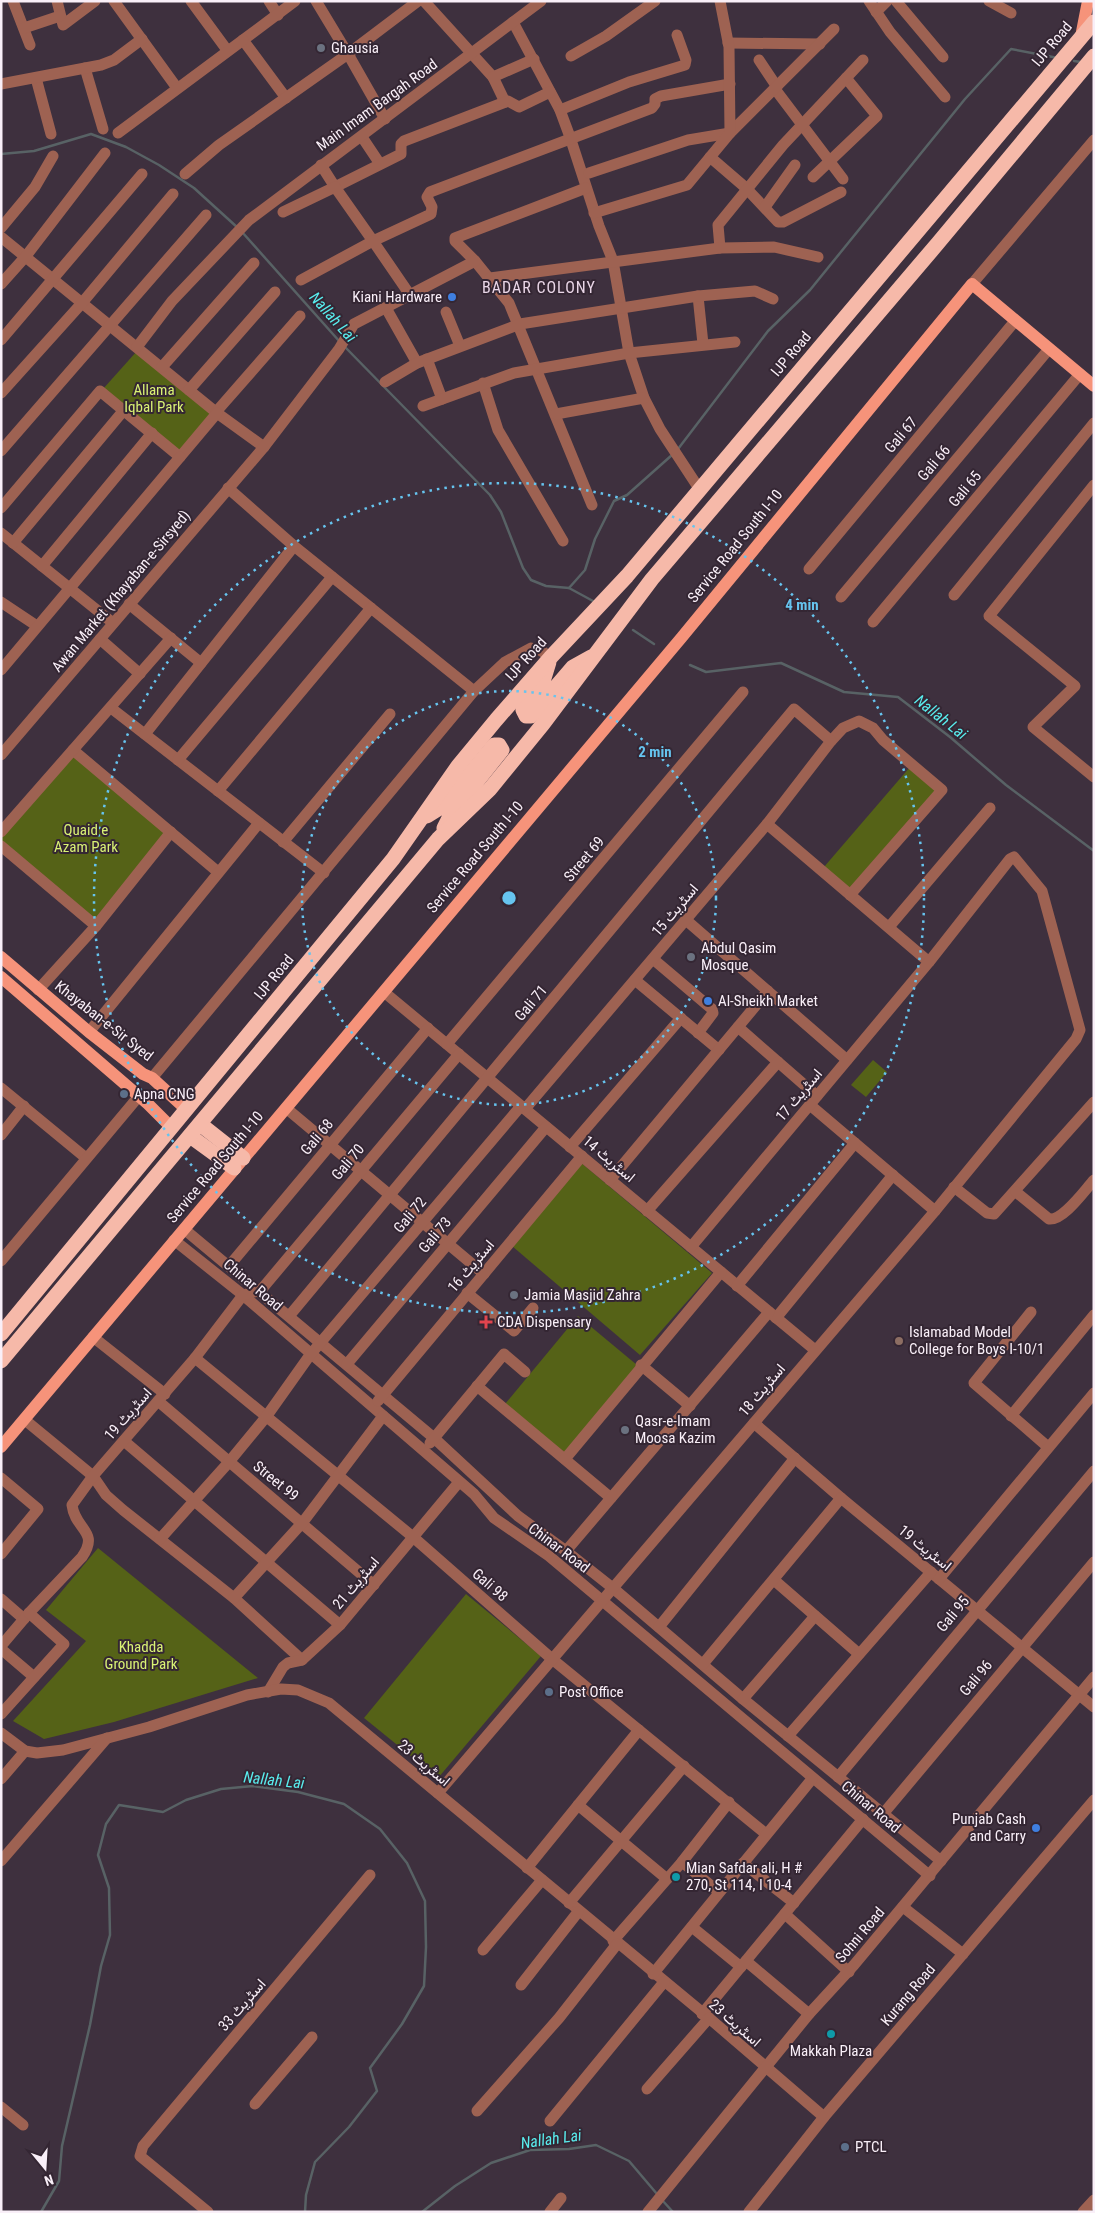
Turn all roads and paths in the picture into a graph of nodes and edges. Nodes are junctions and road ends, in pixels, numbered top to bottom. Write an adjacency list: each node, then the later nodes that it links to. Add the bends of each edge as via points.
1 (14, 1): 25 (street)
2 (57, 1): 22 (street)
3 (95, 1): 22 (street, via 63,25)
4 (114, 1): 29 (street)
5 (191, 1): 34 (street)
6 (269, 1): 21 (street)
7 (295, 1): 21 (street)
8 (418, 1): 36 (street)
9 (424, 1): 35 (street)
10 (542, 1): 23 (street, Main Imam Bargah Road)
11 (655, 1): 37 (street, via 606,36)
12 (720, 1): 31 (street)
13 (869, 1): 19 (street)
14 (887, 1): 19 (street)
15 (896, 1): 39 (street)
16 (990, 1): 20 (street)
17 (1088, 1): 28 (main road)
18 (322, 4): 36 (street)
19 (876, 12): 52 (street)
20 (1011, 13)
21 (278, 15): 30 (street)
22 (60, 16): 25 (street)
23 (513, 22): 35 (street, Main Imam Bargah Road); 40 (street)
24 (1094, 22): 28 (highway, IJP Road)
25 (24, 28): 33 (street)
26 (834, 29): 32 (street)
27 (677, 35): 55 (street, via 685,65 630,82)
28 (1081, 37): 141 (highway, IJP Road)
29 (142, 39): 43 (street, via 114,60); 49 (street)
30 (243, 40): 34 (street); 53 (street)
31 (728, 43): 32 (street); 48 (street)
32 (820, 44): 50 (street)
33 (30, 45)
34 (227, 50): 49 (street)
35 (472, 52): 44 (street); 56 (street, Main Imam Bargah Road)
36 (348, 54): 53 (street); 56 (street)
37 (570, 56)
38 (1094, 56): 162 (highway, via 652,579)
39 (943, 57)
40 (534, 59): 44 (street); 51 (street)
41 (759, 60): 50 (street)
42 (863, 60): 46 (street)
43 (86, 68): 45 (street); 58 (street)
44 (493, 77): 54 (street)
45 (36, 78): 47 (street); 61 (street)
46 (846, 78): 57 (street); 68 (street, via 877,116)
47 (1, 84)
48 (730, 84): 60 (street); 63 (street, via 661,96 655,99 652,108)
49 (177, 88): 59 (street)
50 (776, 88): 57 (street); 60 (street)
51 (550, 92): 54 (street, via 519,107 510,100); 55 (street)
52 (945, 97)
53 (286, 98): 74 (street, via 219,145)
54 (505, 102): 69 (street, via 404,141 401,154)
55 (560, 110): 63 (street)
56 (385, 119): 62 (street, Main Imam Bargah Road)
57 (803, 126): 68 (street); 79 (street)
58 (103, 129)
59 (118, 133)
60 (730, 133): 67 (street); 72 (street, via 688,140)
61 (50, 134)
62 (362, 137): 69 (street); 70 (street, Main Imam Bargah Road)
63 (570, 137): 78 (street); 88 (street, via 430,192 427,197 432,207 431,214)
64 (1094, 140): 99 (street)
65 (105, 154): 90 (street)
66 (53, 156): 86 (street, via 35,187)
67 (710, 157): 79 (street); 84 (street, via 687,185)
68 (829, 163): 75 (street); 76 (street)
69 (380, 164): 77 (street)
70 (321, 165): 77 (street); 116 (street, Main Imam Bargah Road, via 249,220 172,301)
71 (795, 165): 82 (street)
72 (589, 173)
73 (142, 174): 96 (street)
74 (186, 174)
75 (813, 177)
76 (843, 179)
77 (335, 187): 83 (street); 88 (street)
78 (586, 188): 84 (street); 92 (street, via 455,238 457,244)
79 (746, 188): 82 (street); 89 (street, via 718,225)
80 (841, 192): 82 (street, via 784,222 778,222)
81 (173, 194): 104 (street)
82 (765, 207)
83 (283, 212)
84 (594, 213): 93 (street)
85 (206, 215): 111 (street)
86 (1, 228)
87 (1, 237): 90 (street)
88 (374, 241): 97 (street); 101 (street)
89 (720, 248): 91 (street, via 774,247); 93 (street)
90 (26, 256): 96 (street); 98 (street)
91 (818, 257)
92 (475, 260): 95 (street); 101 (street, Awan Market (Khayaban-e-Sirsyed))
93 (613, 261): 95 (street); 106 (street)
94 (254, 263): 120 (street)
95 (490, 278): 110 (street)
96 (55, 279): 104 (street); 112 (street)
97 (301, 280)
98 (1, 284)
99 (972, 284): 109 (main road); 200 (main road, Service Road South I-10)
100 (275, 292): 127 (street)
101 (410, 295): 105 (street, Awan Market (Khayaban-e-Sirsyed))
102 (698, 296): 103 (street, via 755,291); 106 (street); 114 (street)
103 (773, 299)
104 (82, 303): 111 (street); 125 (street)
105 (386, 308): 119 (street); 136 (street, Awan Market (Khayaban-e-Sirsyed), via 354,324 339,350)
106 (622, 308): 110 (street); 118 (street)
107 (446, 312): 115 (street)
108 (300, 316): 132 (street)
109 (1015, 321): 117 (main road); 149 (street, Gali 67)
110 (520, 324): 115 (street); 121 (street)
111 (109, 326): 116 (street); 137 (street)
112 (1, 340)
113 (734, 342): 114 (street)
114 (703, 344): 118 (street)
115 (460, 346): 119 (street)
116 (136, 347): 120 (street)
117 (1049, 349): 122 (main road); 153 (street, Gali 66)
118 (630, 353): 121 (street); 128 (street)
119 (422, 361): 123 (street); 129 (street)
120 (162, 368): 127 (street)
121 (538, 369): 124 (street); 133 (street)
122 (1080, 374): 126 (main road); 157 (street, Gali 65)
123 (385, 382)
124 (483, 383): 129 (street); 145 (street, via 498,430)
125 (3, 386)
126 (1094, 386)
127 (189, 390): 132 (street)
128 (644, 398): 133 (street); 141 (street)
129 (442, 399): 130 (street)
130 (423, 406)
131 (124, 410): 135 (street); 143 (street, via 100,391); 146 (street)
132 (216, 412): 136 (street); 138 (street)
133 (556, 414): 142 (street)
134 (1094, 423): 152 (street)
135 (152, 433): 138 (street); 148 (street)
136 (264, 447): 140 (street, Awan Market (Khayaban-e-Sirsyed))
137 (1, 451)
138 (180, 457): 151 (street)
139 (1094, 485): 176 (street, via 989,616 1075,686 1034,727)
140 (228, 488): 147 (street); 154 (street, Awan Market (Khayaban-e-Sirsyed))
141 (700, 490): 163 (highway, IJP Road, via 628,576)
142 (592, 506)
143 (1, 508)
144 (1, 534): 146 (street)
145 (563, 541)
146 (13, 543): 148 (street)
147 (294, 546): 150 (street); 164 (street)
148 (42, 566): 151 (street)
149 (809, 569)
150 (332, 577): 156 (street); 175 (street)
151 (69, 588): 158 (street); 159 (street)
152 (954, 595)
153 (841, 597)
154 (129, 604): 158 (street, Awan Market (Khayaban-e-Sirsyed)); 160 (street)
155 (2, 605): 159 (street)
156 (371, 608): 167 (street); 177 (street)
157 (873, 622)
158 (113, 623): 161 (street, Awan Market (Khayaban-e-Sirsyed))
159 (38, 626): 165 (street)
160 (171, 638): 164 (street); 166 (street)
161 (100, 639): 166 (street); 174 (street, Awan Market (Khayaban-e-Sirsyed))
162 (596, 654): 163 (highway, via 573,667 531,716 526,716 523,710 541,688); 184 (highway, via 490,789)
163 (550, 658): 167 (street, via 531,648 505,662); 179 (highway, IJP Road, via 458,766)
164 (201, 663): 171 (street)
165 (1, 670)
166 (140, 674): 169 (street)
167 (474, 691): 188 (street)
168 (743, 692): 207 (street, Street 69)
169 (111, 708): 171 (street); 173 (street)
170 (390, 714): 185 (street)
171 (144, 734): 175 (street)
172 (831, 741): 181 (street, اسٹریٹ 15); 189 (street, اسٹریٹ 15, via 843,728 859,720 942,790); 213 (street, Gali 71, via 794,709)
173 (74, 750): 182 (street); 183 (street)
174 (1, 755)
175 (178, 760): 177 (street)
176 (1094, 778)
177 (218, 791): 180 (street)
178 (990, 808): 192 (street)
179 (422, 820): 184 (highway, via 443,806 494,745 501,746 500,752 451,814); 222 (highway, IJP Road)
180 (258, 823): 185 (street); 187 (street)
181 (767, 824): 189 (street); 190 (street, اسٹریٹ 15)
182 (1, 832)
183 (171, 832): 187 (street); 191 (street)
184 (438, 839): 223 (highway)
185 (283, 842): 188 (street)
186 (1, 846): 191 (street)
187 (218, 872): 204 (street)
188 (324, 873): 212 (street)
189 (850, 895): 192 (street)
190 (686, 920): 194 (street, اسٹریٹ 15); 199 (street)
191 (96, 926): 198 (street)
192 (889, 927): 195 (street)
193 (1, 957): 198 (main road, Khayaban-e-Sir Syed)
194 (653, 959): 197 (street, اسٹریٹ 15); 205 (street, via 712,1009 713,1013)
195 (930, 962): 206 (street, اسٹریٹ 17, via 1014,858 1042,891); 210 (street, اسٹریٹ 17)
196 (1, 977): 216 (main road, Khayaban-e-Sir Syed)
197 (635, 980): 201 (street); 221 (street, اسٹریٹ 15)
198 (38, 990): 204 (main road, Khayaban-e-Sir Syed)
199 (768, 991): 202 (street); 210 (street)
200 (384, 992): 203 (street, اسٹریٹ 14); 220 (main road, Service Road South I-10)
201 (681, 1018): 205 (street); 230 (street)
202 (738, 1027): 208 (street); 211 (street)
203 (428, 1028): 207 (street, اسٹریٹ 14); 229 (street, Gali 68)
204 (89, 1032): 212 (main road, Khayaban-e-Sir Syed)
205 (698, 1033): 208 (street)
206 (1079, 1035): 238 (street, اسٹریٹ 18)
207 (447, 1044): 209 (street, اسٹریٹ 14)
208 (719, 1050): 236 (street)
209 (459, 1054): 213 (street, اسٹریٹ 14); 234 (street, Gali 70)
210 (847, 1060): 217 (street, اسٹریٹ 17)
211 (778, 1062): 217 (street); 242 (street)
212 (148, 1076): 214 (main road, Khayaban-e-Sir Syed); 216 (main road)
213 (488, 1078): 221 (street, اسٹریٹ 14); 240 (street, Gali 71)
214 (162, 1087): 216 (main road); 222 (main road, Khayaban-e-Sir Syed)
215 (1, 1088): 219 (street)
216 (139, 1096): 225 (main road, Khayaban-e-Sir Syed); 232 (street)
217 (814, 1100): 228 (street); 247 (street, اسٹریٹ 17)
218 (1094, 1102): 239 (street)
219 (24, 1106): 226 (street); 232 (street)
220 (286, 1108): 229 (street); 233 (main road, Service Road South I-10)
221 (523, 1108): 224 (street, اسٹریٹ 14); 243 (street, Gali 72)
222 (187, 1110): 225 (highway, IJP Road)
223 (200, 1124): 227 (highway); 233 (highway)
224 (546, 1126): 230 (street, اسٹریٹ 14); 246 (street, Gali 73)
225 (172, 1128): 261 (highway, IJP Road)
226 (1, 1135)
227 (190, 1136): 233 (highway); 267 (highway)
228 (855, 1143): 235 (street); 252 (street)
229 (329, 1146): 234 (street); 249 (street, Gali 68)
230 (570, 1147): 231 (street, اسٹریٹ 14)
231 (582, 1156): 236 (street, اسٹریٹ 14); 251 (street, اسٹریٹ 16)
232 (86, 1158): 248 (street)
233 (239, 1163): 244 (main road, Service Road South I-10)
234 (360, 1171): 240 (street); 253 (street, Gali 70)
235 (893, 1175): 241 (street); 259 (street)
236 (610, 1180): 242 (street, اسٹریٹ 14)
237 (1094, 1180): 239 (street, via 1054,1220)
238 (954, 1187): 239 (street, via 991,1215); 241 (street, اسٹریٹ 18)
239 (1016, 1192)
240 (390, 1196): 243 (street); 258 (street, Gali 71)
241 (935, 1210): 264 (street, اسٹریٹ 18)
242 (648, 1211): 247 (street, اسٹریٹ 14)
243 (423, 1223): 246 (street); 263 (street, Gali 72)
244 (184, 1229): 245 (main road, Service Road South I-10); 249 (street, Chinar Road)
245 (174, 1240): 255 (street, Chinar Road); 262 (main road, Service Road South I-10)
246 (448, 1244): 251 (street); 268 (street, Gali 73)
247 (691, 1247): 250 (street, اسٹریٹ 14)
248 (1, 1261)
249 (229, 1266): 253 (street, Chinar Road)
250 (721, 1272): 252 (street, اسٹریٹ 14); 269 (street)
251 (484, 1274): 254 (street, اسٹریٹ 16)
252 (737, 1286): 259 (street, اسٹریٹ 14)
253 (260, 1290): 255 (street); 258 (street, Chinar Road)
254 (468, 1293): 256 (street, via 514,1331); 273 (street, اسٹریٹ 16)
255 (243, 1295): 265 (street, Chinar Road); 266 (street, اسٹریٹ 19)
256 (533, 1308)
257 (1031, 1312): 279 (street, via 974,1383)
258 (290, 1315): 263 (street, Chinar Road)
259 (773, 1315): 264 (street, اسٹریٹ 14); 275 (street)
260 (1094, 1315): 279 (street)
261 (1, 1334)
262 (93, 1337): 274 (street, Street 99); 280 (main road, Service Road South I-10)
263 (322, 1343): 265 (street, Gali 72); 268 (street, Chinar Road)
264 (815, 1350): 281 (street, اسٹریٹ 18)
265 (310, 1355): 276 (street, Chinar Road); 277 (street, Gali 72)
266 (195, 1358): 274 (street, اسٹریٹ 19); 277 (street, Gali 98)
267 (1, 1361)
268 (347, 1364): 273 (street, Chinar Road)
269 (641, 1365): 275 (street); 288 (street)
270 (525, 1372): 271 (street, via 504,1354)
271 (477, 1386): 282 (street); 288 (street)
272 (1094, 1393): 285 (street)
273 (383, 1394): 276 (street, اسٹریٹ 16); 282 (street, Chinar Road)
274 (162, 1397): 283 (street, اسٹریٹ 19); 289 (street, Street 99)
275 (690, 1406): 295 (street)
276 (374, 1407): 278 (street, Chinar Road)
277 (266, 1416): 289 (street, Gali 72); 292 (street, Gali 98)
278 (384, 1416): 286 (street, Chinar Road); 292 (street)
279 (1011, 1416): 285 (street)
280 (25, 1420): 284 (main road, Service Road South I-10); 291 (street)
281 (754, 1423): 287 (street, اسٹریٹ 19); 308 (street, اسٹریٹ 18)
282 (434, 1438): 286 (street); 301 (street, Chinar Road, via 518,1516)
283 (124, 1441): 291 (street, اسٹریٹ 19); 297 (street)
284 (1, 1447)
285 (1048, 1447): 305 (street)
286 (424, 1450): 294 (street, Chinar Road)
287 (795, 1458): 296 (street, اسٹریٹ 19); 316 (street)
288 (565, 1459): 295 (street)
289 (229, 1462): 297 (street, Gali 72); 298 (street, Street 99)
290 (1094, 1471): 312 (street, Gali 95)
291 (93, 1476): 300 (street, via 106,1495); 313 (street, اسٹریٹ 19, via 72,1505 73,1515 88,1536 89,1547)
292 (339, 1476): 298 (street); 299 (street, Gali 98)
293 (1, 1478): 302 (street, via 38,1509)
294 (460, 1482): 299 (street, اسٹریٹ 21); 311 (street, Chinar Road, via 494,1518 549,1556)
295 (611, 1498): 301 (street)
296 (841, 1498): 305 (street, اسٹریٹ 19); 306 (street)
297 (194, 1501): 300 (street, Gali 72); 303 (street)
298 (303, 1522): 303 (street); 307 (street, Street 99)
299 (413, 1537): 307 (street, اسٹریٹ 21); 320 (street, Gali 98)
300 (160, 1539): 309 (street)
301 (566, 1551): 308 (street, Chinar Road)
302 (1, 1554)
303 (268, 1561): 309 (street); 315 (street)
304 (1094, 1562): 317 (street, Gali 96)
305 (935, 1575): 312 (street, اسٹریٹ 19); 319 (street)
306 (774, 1580): 314 (street); 322 (street)
307 (374, 1585): 315 (street, اسٹریٹ 21)
308 (614, 1589): 311 (street, اسٹریٹ 18); 316 (street, Chinar Road)
309 (234, 1598): 321 (street)
310 (1, 1599): 313 (street)
311 (602, 1600): 320 (street, اسٹریٹ 18); 337 (street, Chinar Road)
312 (977, 1609): 317 (street, اسٹریٹ 19); 336 (street, Gali 95)
313 (27, 1616): 318 (street); 323 (street, via 64,1644)
314 (815, 1616): 319 (street); 327 (street)
315 (340, 1625): 321 (street, اسٹریٹ 21)
316 (659, 1627): 322 (street, Chinar Road)
317 (1022, 1647): 326 (street, اسٹریٹ 19); 343 (street, Gali 96)
318 (1, 1648): 323 (street)
319 (859, 1654): 332 (street)
320 (552, 1659): 330 (street, Gali 98); 339 (street, اسٹریٹ 18)
321 (302, 1660): 325 (street, اسٹریٹ 21, via 283,1667)
322 (703, 1664): 327 (street, Chinar Road)
323 (34, 1677): 329 (street)
324 (1094, 1678): 326 (street, Sohni Road)
325 (268, 1692): 333 (street, اسٹریٹ 23, via 247,1695); 339 (street, اسٹریٹ 23, via 298,1690 329,1703)
326 (1079, 1694): 328 (street, اسٹریٹ 19); 348 (street, Sohni Road)
327 (743, 1700): 332 (street, Chinar Road)
328 (1094, 1707)
329 (1, 1714)
330 (639, 1730): 335 (street, Gali 98); 342 (street)
331 (1, 1733): 334 (street)
332 (788, 1736): 336 (street, Chinar Road)
333 (107, 1738): 334 (street, اسٹریٹ 23, via 63,1750); 347 (street)
334 (25, 1751): 338 (street)
335 (684, 1766): 341 (street, Gali 98); 346 (street)
336 (838, 1777): 343 (street, Chinar Road)
337 (812, 1779): 344 (street, Chinar Road); 345 (street)
338 (1, 1780)
339 (438, 1793): 351 (street, اسٹریٹ 23)
340 (1094, 1800): 365 (street, Kurang Road)
341 (729, 1802): 345 (street, Gali 98); 349 (street)
342 (578, 1805): 346 (street); 351 (street)
343 (883, 1814): 348 (street, Chinar Road)
344 (863, 1819): 353 (street, Chinar Road); 358 (street)
345 (766, 1834): 350 (street)
346 (620, 1840): 354 (street); 357 (street)
347 (1, 1861)
348 (941, 1861): 353 (street, Sohni Road)
349 (682, 1862): 354 (street); 356 (street)
350 (743, 1863): 356 (street); 358 (street)
351 (527, 1868): 355 (street, اسٹریٹ 23)
352 (370, 1875): 384 (street, اسٹریٹ 33, via 143,2146 140,2156)
353 (930, 1876): 359 (street, Sohni Road)
354 (667, 1879): 363 (street)
355 (542, 1880): 357 (street, اسٹریٹ 23); 364 (street)
356 (719, 1892): 362 (street)
357 (569, 1903): 360 (street, اسٹریٹ 23)
358 (794, 1903): 361 (street)
359 (903, 1907): 365 (street); 367 (street, Sohni Road)
360 (578, 1912): 363 (street, اسٹریٹ 23); 370 (street)
361 (785, 1914): 366 (street); 367 (street)
362 (692, 1927): 366 (street); 368 (street)
363 (615, 1942): 368 (street, اسٹریٹ 23); 378 (street, via 559,2018)
364 (484, 1950)
365 (963, 1954): 379 (street, Kurang Road)
366 (743, 1964): 371 (street); 372 (street)
367 (849, 1972): 371 (street, Sohni Road)
368 (653, 1974): 369 (street, اسٹریٹ 23)
369 (664, 1982): 372 (street, اسٹریٹ 23); 380 (street)
370 (521, 1984)
371 (809, 2014): 374 (street, Sohni Road)
372 (705, 2016): 374 (street, اسٹریٹ 23); 375 (street)
373 (312, 2037): 376 (street)
374 (764, 2069): 379 (street, اسٹریٹ 23); 386 (street, Sohni Road)
375 (647, 2089)
376 (255, 2104)
377 (1, 2107): 381 (street)
378 (477, 2111)
379 (824, 2118): 387 (street, Kurang Road)
380 (550, 2121)
381 (23, 2125)
382 (561, 2198): 385 (street)
383 (1094, 2200): 388 (street)
384 (208, 2212)
385 (550, 2212)
386 (648, 2212)
387 (749, 2212)
388 (1083, 2212)

